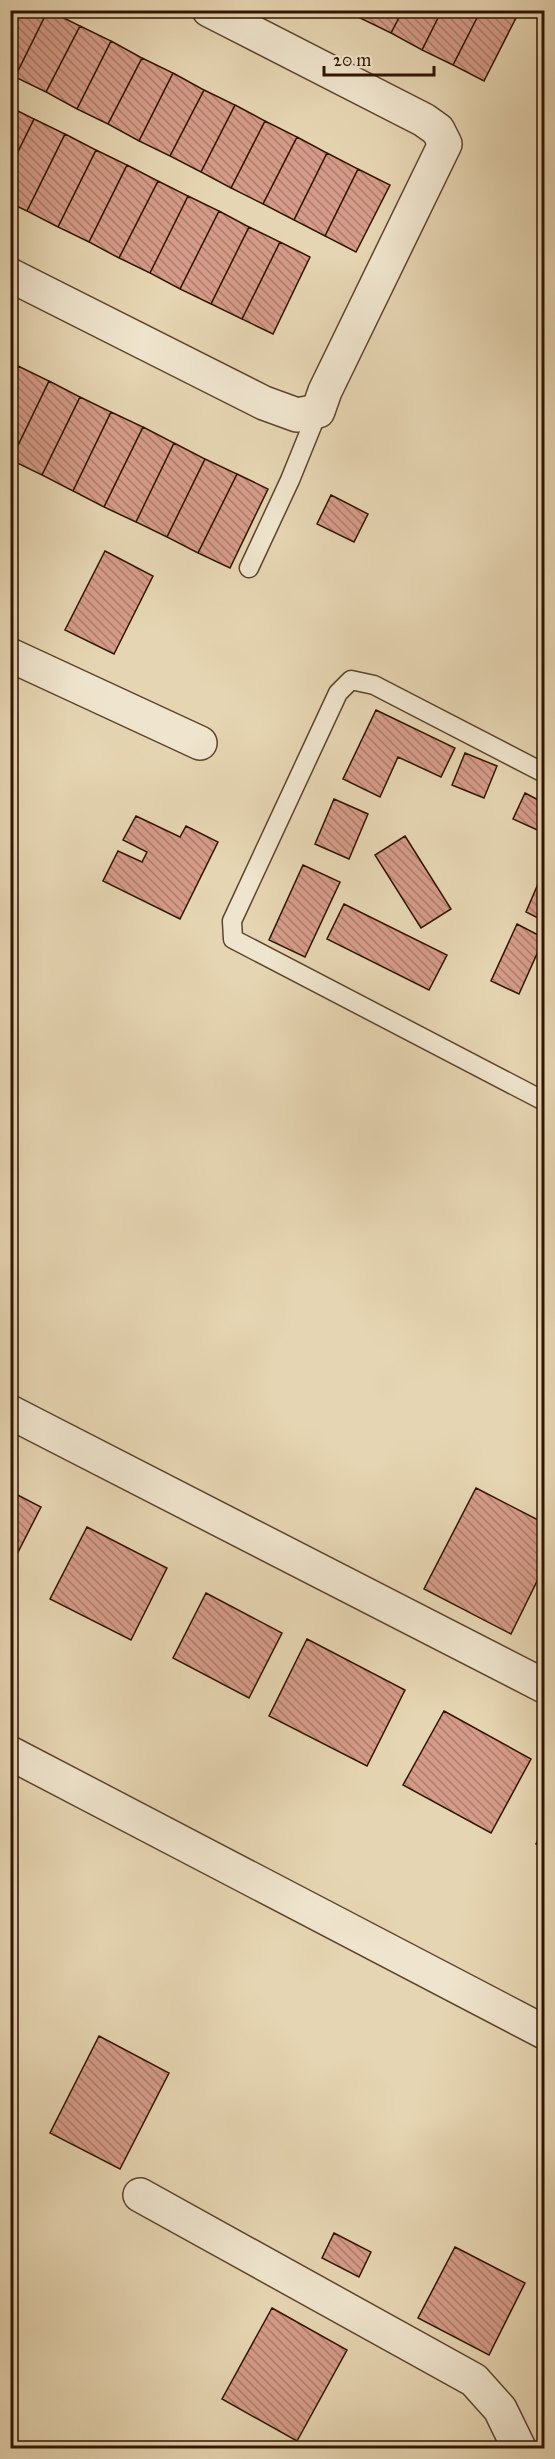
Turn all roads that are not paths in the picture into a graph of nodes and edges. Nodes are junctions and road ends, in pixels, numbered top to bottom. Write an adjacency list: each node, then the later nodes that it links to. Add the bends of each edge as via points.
1 (209, 10): 3 (street, via 424,120 438,130 445,144)
2 (10, 275): 3 (street, via 264,403 297,415)
3 (318, 411): 4 (lane)
4 (249, 568)
5 (10, 655): 6 (street)
6 (200, 743)
7 (544, 772): 8 (lane, via 374,685 351,680 338,693 232,921 233,939)
8 (544, 1101)
9 (10, 1412): 10 (street)
10 (544, 1686)
11 (10, 1753): 12 (street)
12 (544, 2032)
13 (140, 2195): 14 (street, via 474,2380 500,2409)
14 (519, 2448)

